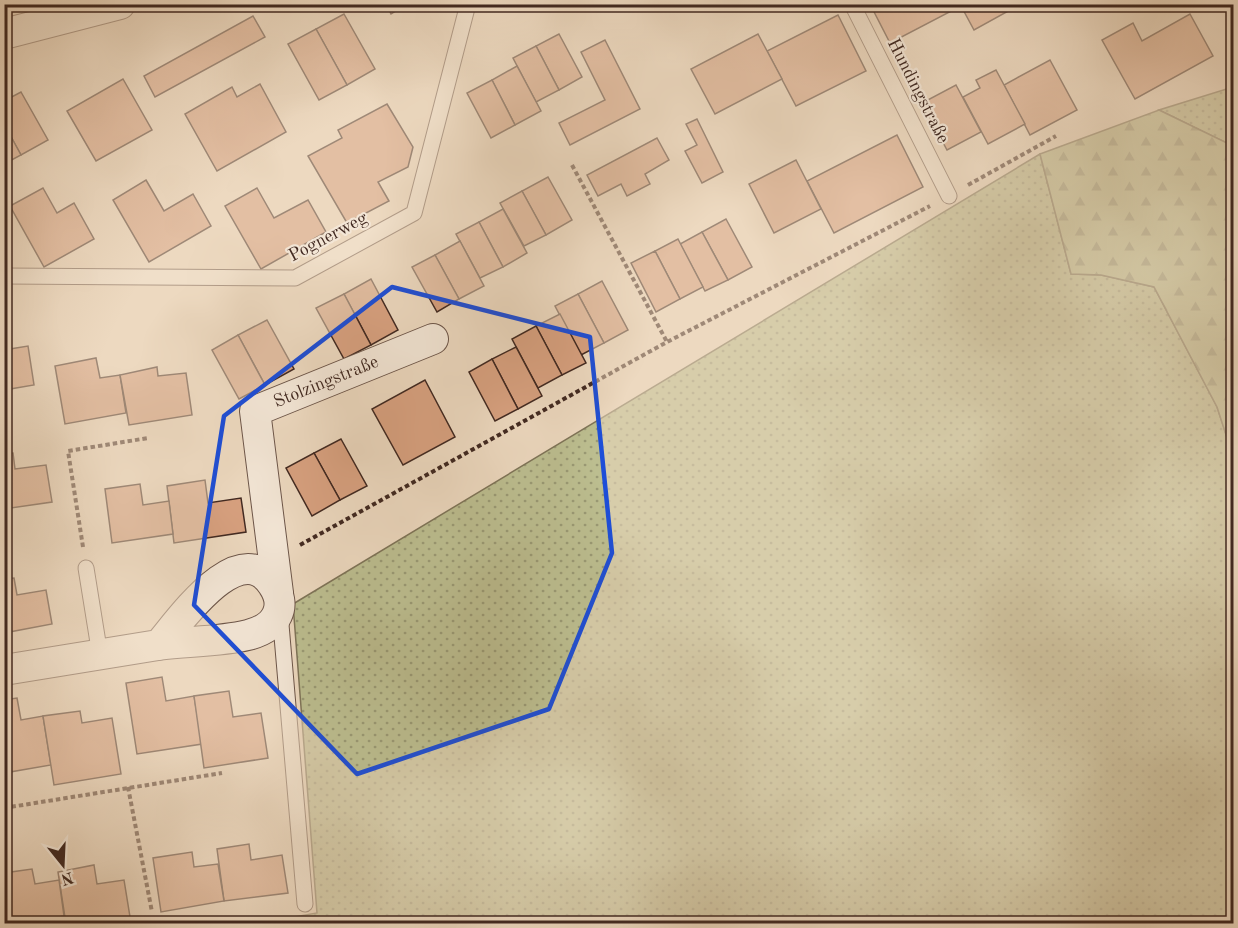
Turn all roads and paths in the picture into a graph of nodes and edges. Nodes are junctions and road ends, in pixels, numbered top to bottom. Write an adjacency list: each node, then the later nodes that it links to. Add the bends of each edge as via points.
1 (120, 4): 4 (street)
2 (468, 4): 8 (lane, Pognerweg, via 414,213 295,278)
3 (852, 4): 7 (lane, Hundingstraße)
4 (4, 34)
5 (1056, 136): 7 (path)
6 (572, 165): 10 (path)
7 (949, 196): 10 (path)
8 (4, 276)
9 (433, 339): 12 (street, Stolzingstraße, via 255,411)
10 (667, 342): 12 (path)
11 (148, 438): 13 (path, via 68,451)
12 (273, 558): 14 (street, Stolzingstraße)
13 (86, 568): 16 (lane)
14 (279, 602): 15 (street, via 274,621 249,634); 15 (street, via 269,579 239,570 224,576 204,594); 21 (lane)
15 (159, 645): 16 (street)
16 (100, 655): 17 (street)
17 (4, 670)
18 (222, 773): 19 (path)
19 (128, 787): 20 (path); 22 (path)
20 (4, 808)
21 (305, 904)
22 (152, 912)

